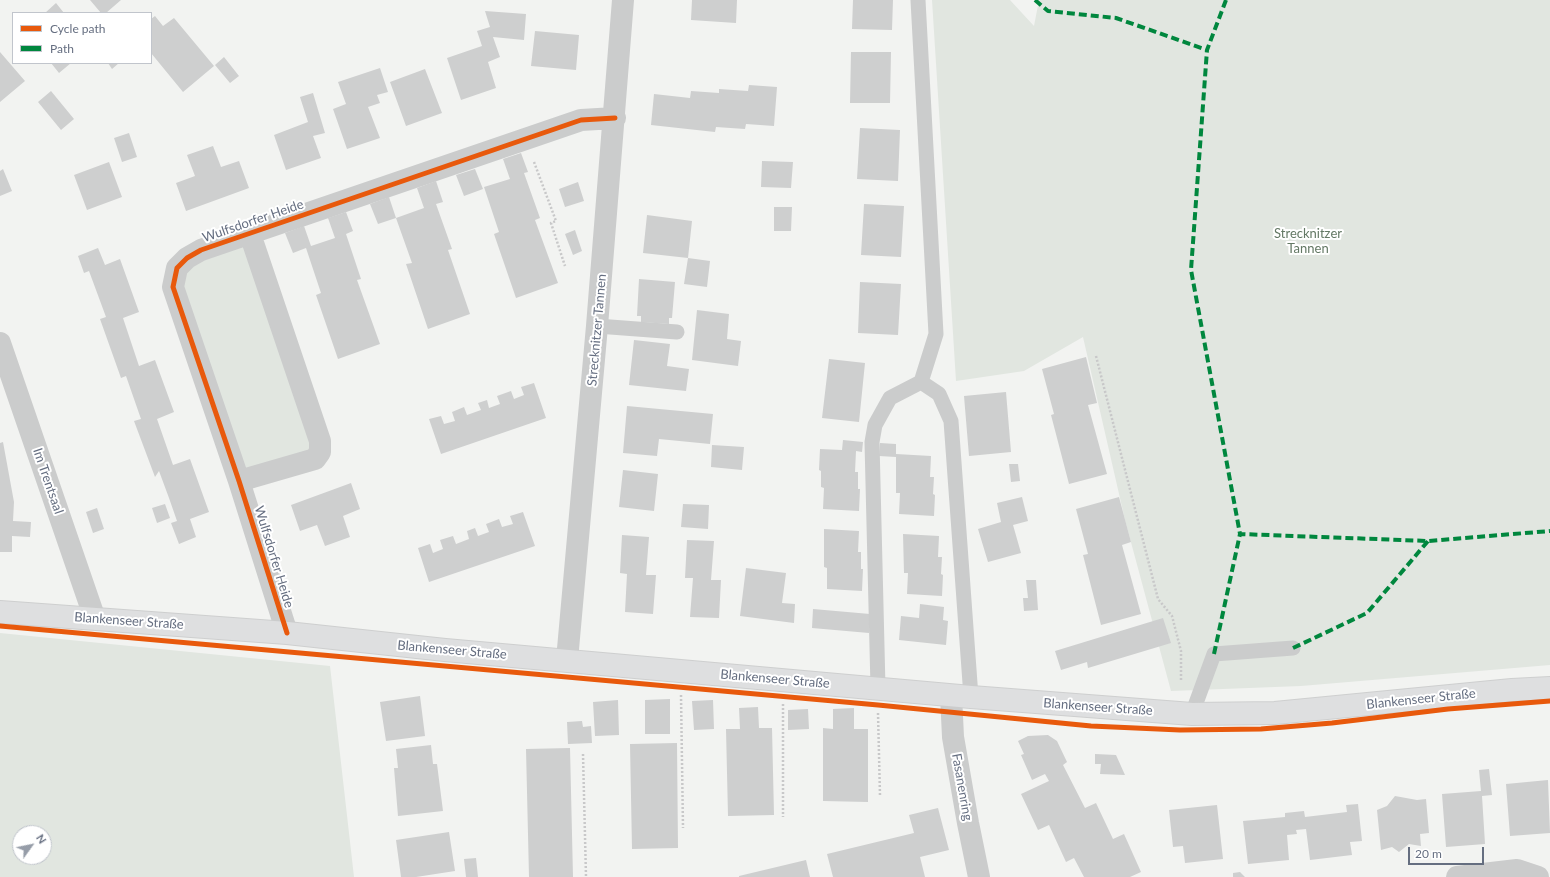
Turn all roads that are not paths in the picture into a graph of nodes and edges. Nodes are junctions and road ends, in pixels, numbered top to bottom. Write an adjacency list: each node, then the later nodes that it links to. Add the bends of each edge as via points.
1 (623, 0): 3 (street, Strecknitzer Tannen)
2 (918, 0): 8 (lane, via 936,334)
3 (615, 118): 4 (street, Wulfsdorfer Heide, via 581,120); 5 (street, Strecknitzer Tannen)
4 (250, 234): 9 (street, Wulfsdorfer Heide, via 201,250 187,258 177,268 173,287); 9 (street, Wulfsdorfer Heide, via 320,441 320,452 315,459)
5 (597, 326): 6 (lane); 14 (street, Strecknitzer Tannen)
6 (677, 332)
7 (0, 343): 11 (street, Im Trentsaal)
8 (921, 382): 15 (lane, via 890,398 875,425 872,442); 17 (lane, via 939,394 951,421)
9 (239, 481): 12 (street, Wulfsdorfer Heide)
10 (0, 612): 11 (main road, Blankenseer Straße)
11 (95, 619): 12 (main road, Blankenseer Straße)
12 (287, 633): 14 (main road, Blankenseer Straße)
13 (1293, 648): 18 (lane, via 1214,654)
14 (567, 660): 15 (main road, Blankenseer Straße)
15 (878, 688): 17 (main road, Blankenseer Straße)
16 (1550, 688): 18 (main road, Blankenseer Straße, via 1275,713)
17 (961, 696): 18 (main road, Blankenseer Straße); 19 (street, Fasanenring, via 953,736)
18 (1186, 713)
19 (979, 877)
20 (1457, 877): 21 (street, via 1517,870)
21 (1538, 877)

